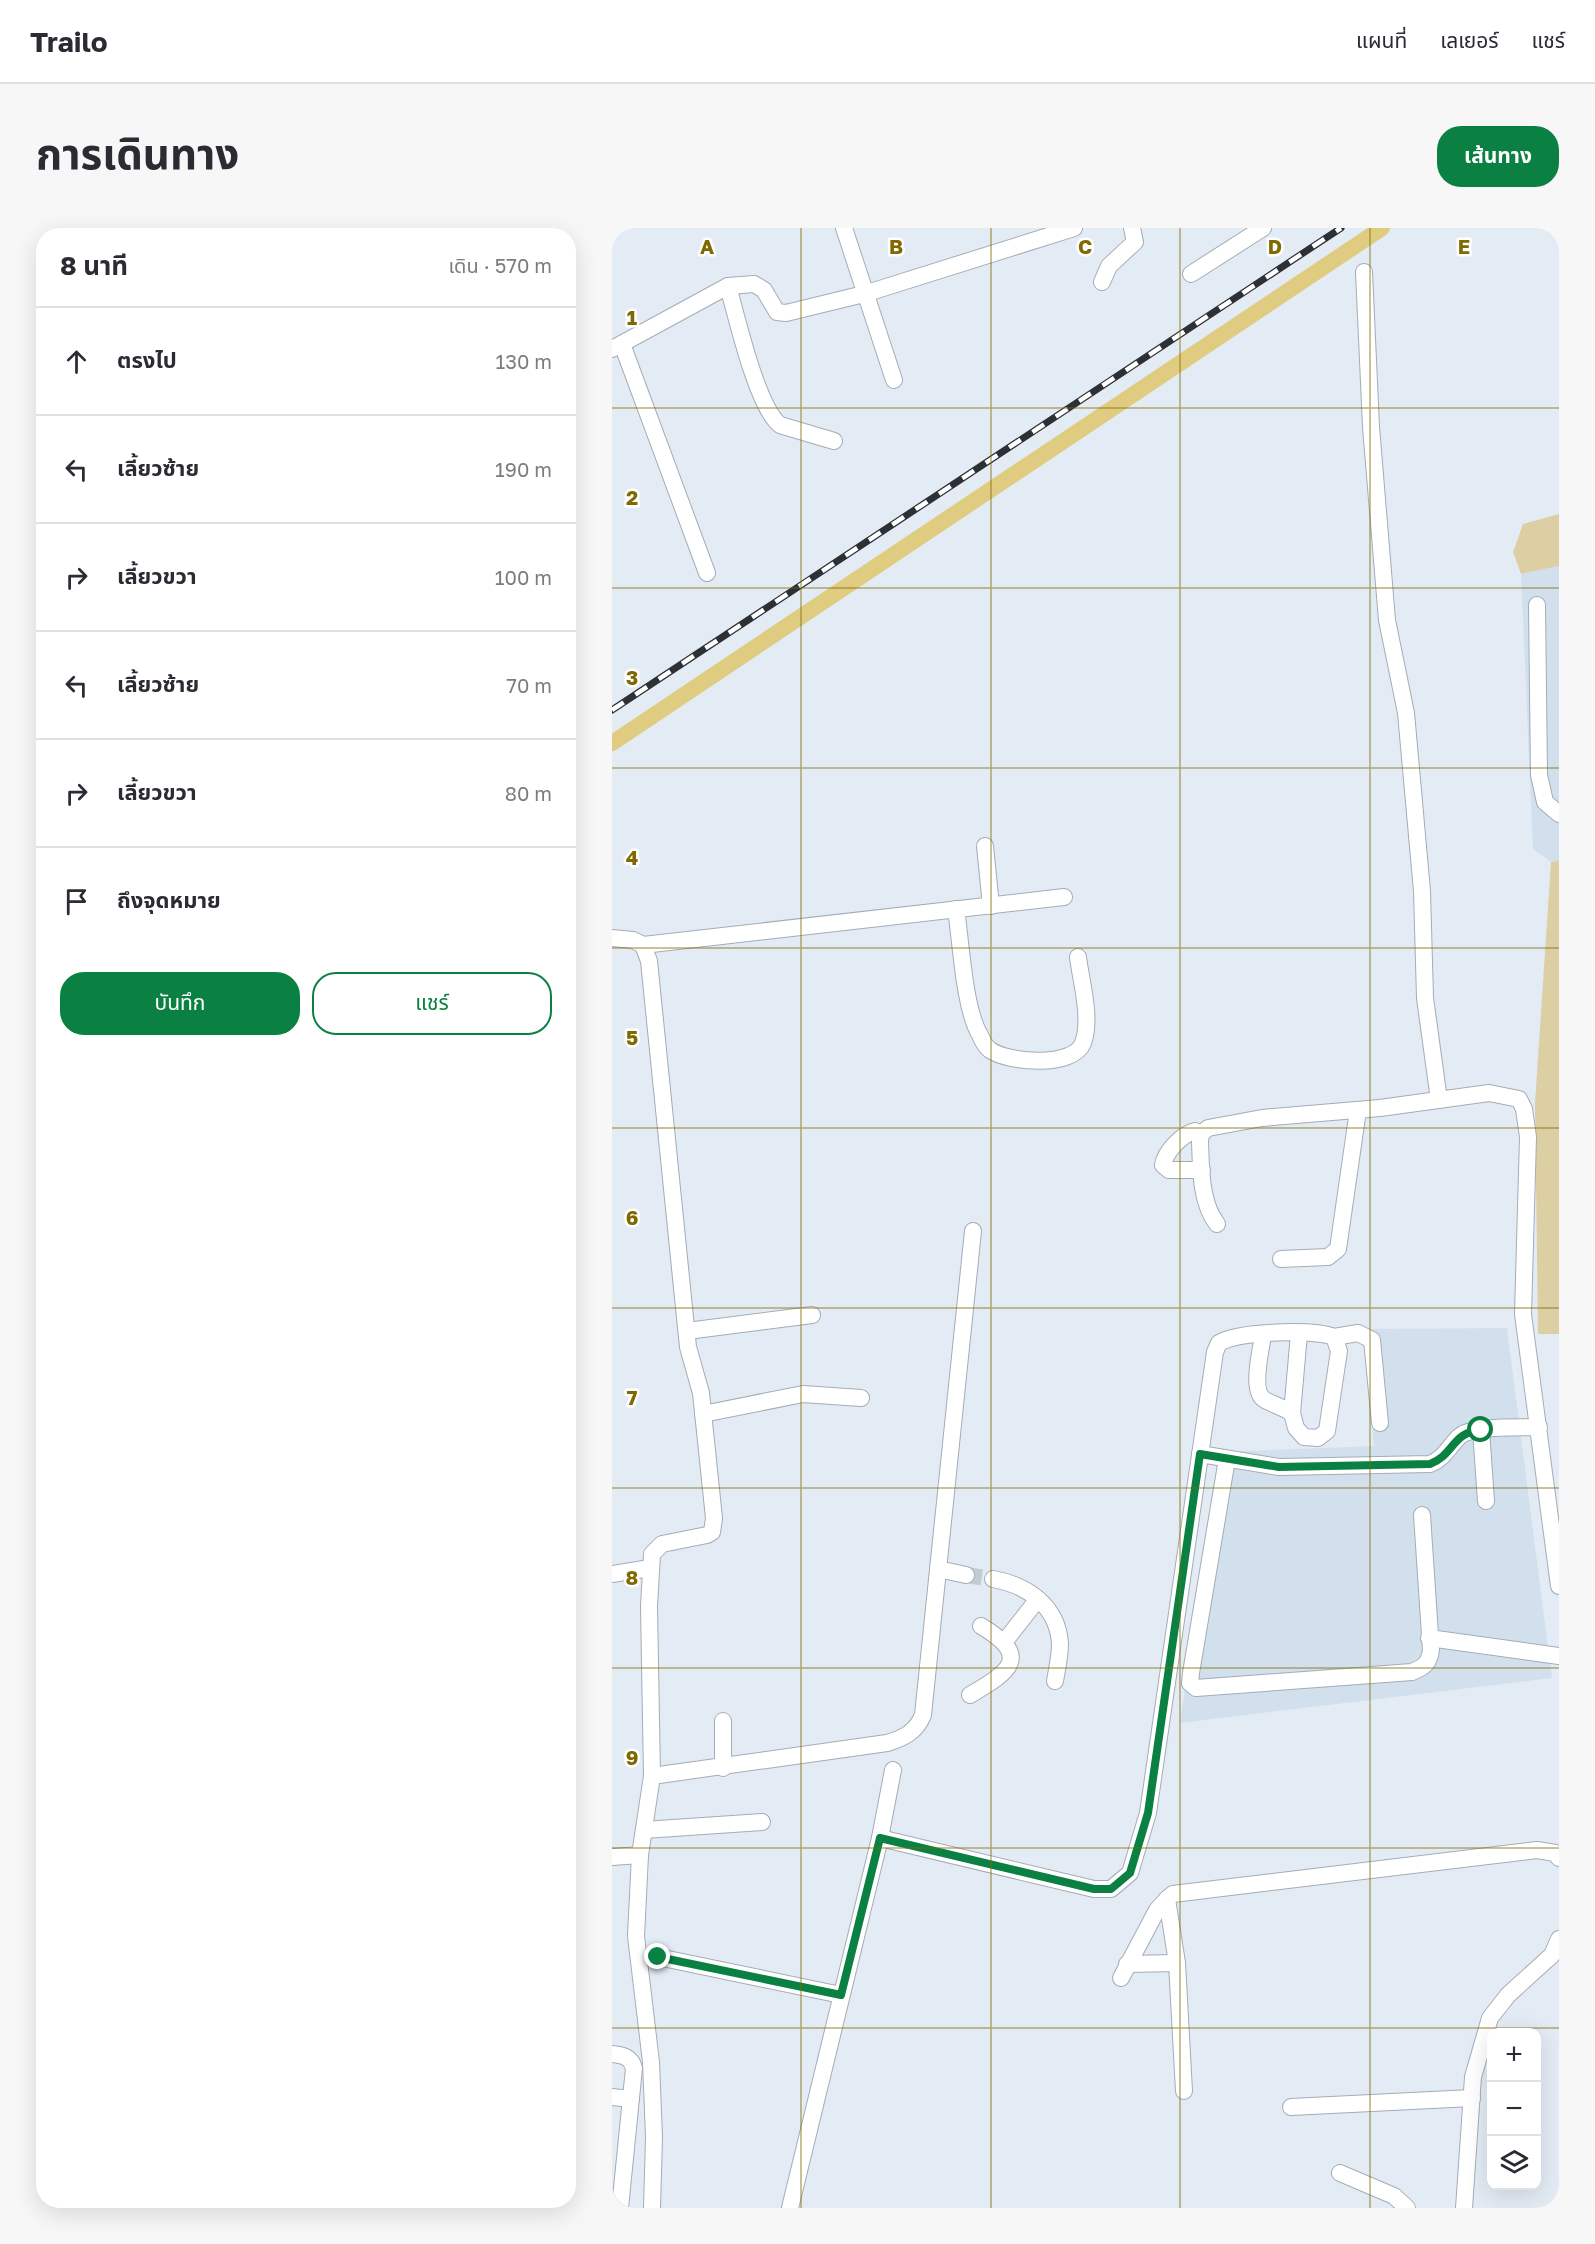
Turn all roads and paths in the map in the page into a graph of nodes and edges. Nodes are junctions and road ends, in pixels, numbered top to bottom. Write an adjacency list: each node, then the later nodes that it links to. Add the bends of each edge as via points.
1 (844, 228): 9 (street)
2 (1074, 228): 9 (street)
3 (1132, 228): 7 (street, via 1135,242 1108,266)
4 (1263, 228): 6 (street)
5 (1364, 272): 23 (street, via 1371,427 1388,620 1406,713 1422,891 1425,998)
6 (1191, 274)
7 (1102, 282)
8 (728, 286): 9 (street, via 754,284 764,290 777,312 786,313); 10 (street); 12 (street, via 759,392 774,420)
9 (864, 294): 11 (street)
10 (617, 346): 13 (street)
11 (894, 380)
12 (834, 441)
13 (707, 573)
14 (1537, 605): 15 (street, via 1539,775 1545,802)
15 (1559, 814)
16 (985, 846): 18 (street)
17 (1064, 897): 18 (street)
18 (991, 906): 19 (street)
19 (956, 909): 21 (street); 22 (street, via 972,1018 989,1050 1010,1059 1061,1060 1075,1054 1082,1045 1087,1028)
20 (612, 938): 21 (street)
21 (643, 945): 31 (street, via 649,961)
22 (1078, 957)
23 (1439, 1100): 24 (street); 39 (street, via 1501,1094 1519,1100 1524,1109 1528,1153 1523,1314)
24 (1358, 1110): 25 (street, via 1228,1123); 29 (street, via 1338,1250 1328,1257)
25 (1201, 1134): 26 (street); 26 (street, via 1195,1131 1183,1137 1163,1165 1169,1170)
26 (1202, 1170): 27 (street, via 1207,1206)
27 (1217, 1224)
28 (973, 1231): 46 (street)
29 (1281, 1259)
30 (812, 1316): 31 (street)
31 (687, 1331): 37 (street)
32 (1299, 1334): 33 (street); 34 (street); 36 (street)
33 (1263, 1335): 36 (street, via 1258,1394); 41 (street, via 1239,1335 1220,1343 1215,1352)
34 (1334, 1337): 36 (street, via 1339,1351 1328,1431 1318,1438 1304,1437 1296,1428); 38 (street, via 1358,1333 1372,1340)
35 (861, 1398): 37 (street, via 803,1394)
36 (1292, 1413)
37 (703, 1414): 45 (street, via 714,1518 712,1532 701,1538 662,1545 652,1554)
38 (1380, 1423)
39 (1539, 1427): 40 (street); 50 (street)
40 (1481, 1430): 42 (street, via 1459,1437 1440,1460 1430,1464 1306,1468); 43 (street)
41 (1200, 1454): 42 (street); 64 (street, via 1148,1813 1130,1873 1111,1889 1094,1889)
42 (1227, 1459): 53 (street, via 1190,1683 1206,1688 1412,1672 1430,1660)
43 (1486, 1501)
44 (1422, 1515): 53 (street)
45 (650, 1568): 47 (street); 61 (street)
46 (938, 1569): 48 (street); 59 (street, via 923,1715 918,1726 908,1735 887,1743)
47 (612, 1574)
48 (966, 1575)
49 (993, 1579): 51 (street, via 1015,1583)
50 (1559, 1586)
51 (1038, 1599): 54 (street); 56 (street, via 1058,1627 1060,1646)
52 (981, 1626): 54 (street)
53 (1430, 1638): 55 (street)
54 (1005, 1641): 57 (street, via 1011,1654 1004,1672)
55 (1559, 1656)
56 (1055, 1682)
57 (970, 1695)
58 (723, 1721): 59 (street)
59 (723, 1768): 61 (street)
60 (893, 1770): 64 (street)
61 (652, 1776): 63 (street)
62 (762, 1822): 63 (street)
63 (644, 1830): 65 (street)
64 (880, 1838): 72 (street)
65 (640, 1855): 66 (street); 82 (street, via 636,1936 651,2062)
66 (612, 1857)
67 (1559, 1858): 68 (street, via 1555,1853 1537,1850 1180,1892)
68 (1167, 1899): 71 (street); 71 (street, via 1124,1971)
69 (1559, 1939): 76 (street, via 1552,1955 1508,1995 1490,2018 1473,2077)
70 (658, 1957): 72 (street)
71 (1177, 1963): 74 (street)
72 (841, 1995): 83 (street)
73 (612, 2054): 77 (street, via 632,2061)
74 (1184, 2091)
75 (612, 2097): 77 (street)
76 (1472, 2098): 78 (street); 84 (street)
77 (631, 2099): 81 (street)
78 (1291, 2107)
79 (1340, 2173): 80 (street, via 1394,2196)
80 (1399, 2206)
81 (620, 2208)
82 (652, 2208)
83 (790, 2208)
84 (1464, 2208)

